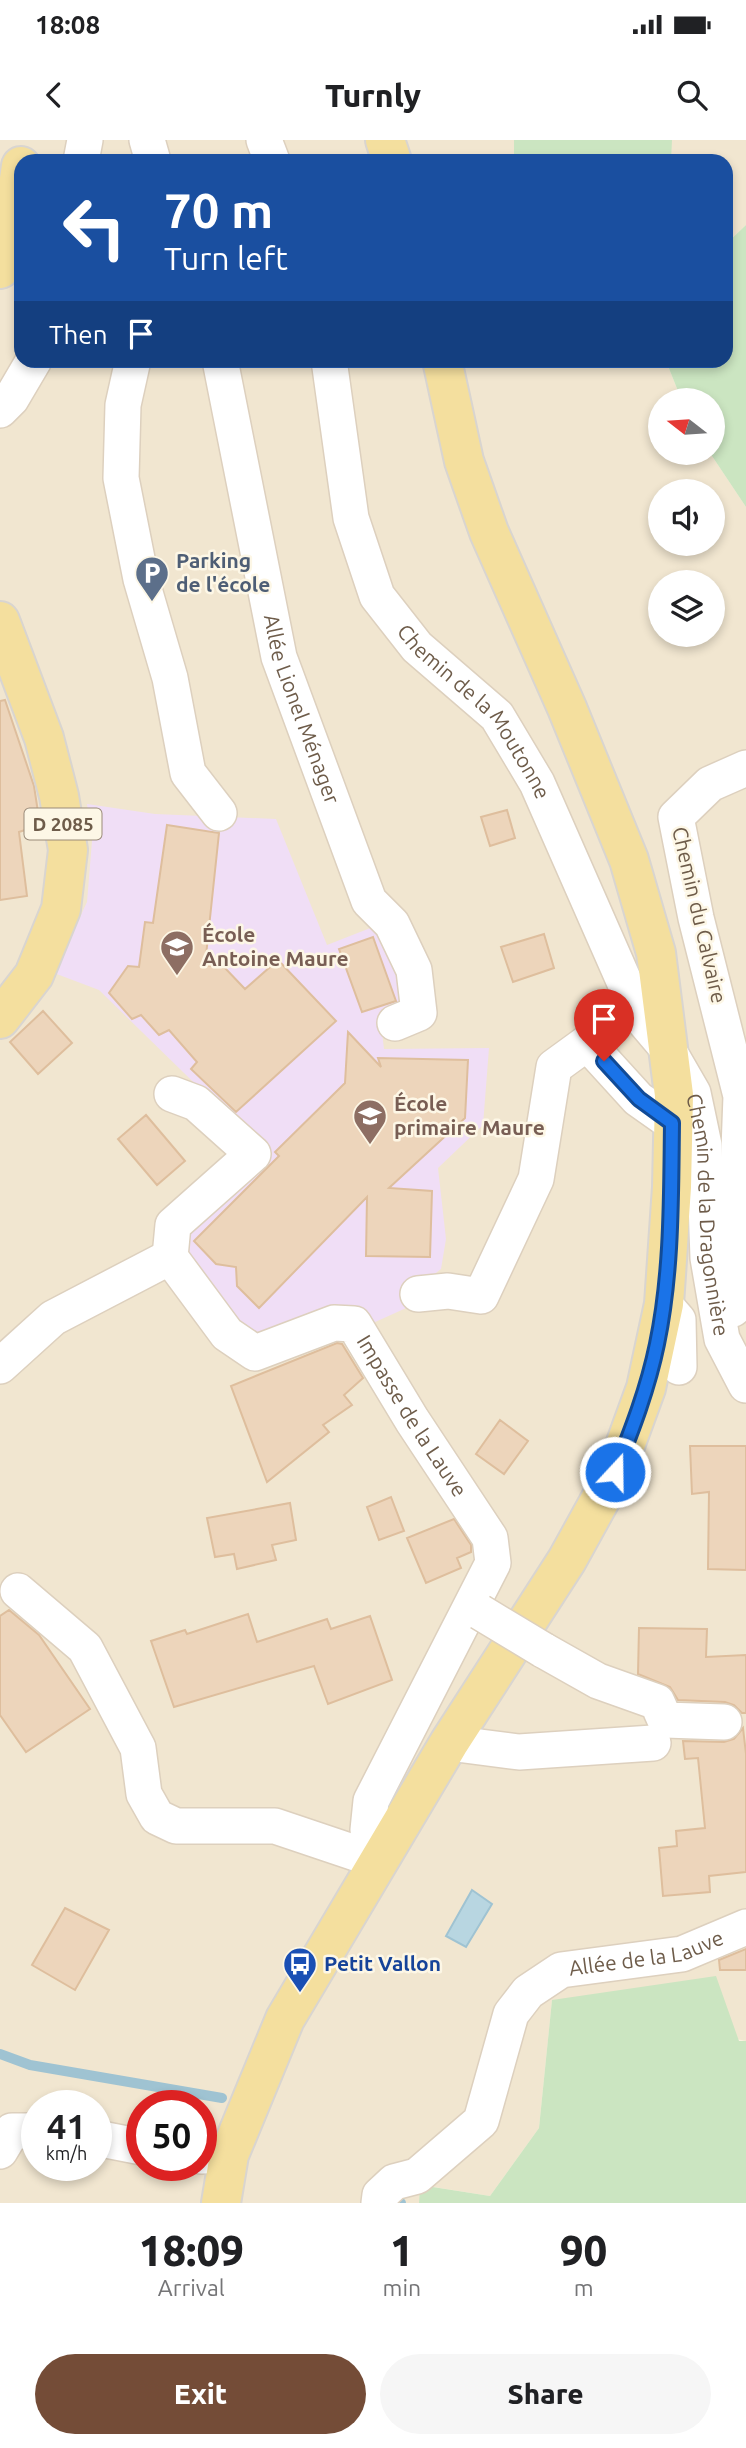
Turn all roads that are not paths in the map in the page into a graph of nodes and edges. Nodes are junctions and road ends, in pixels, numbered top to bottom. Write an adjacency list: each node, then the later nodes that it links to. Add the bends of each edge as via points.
1 (14, 216): 2 (main road)
2 (0, 269)
3 (29, 368): 8 (street)
4 (131, 368): 11 (street, via 122,405 121,478 188,773)
5 (222, 368): 13 (street, Allée Lionel Ménager, via 279,657 369,901 392,924 414,970 419,1013)
6 (330, 368): 14 (street, Chemin de la Moutonne, via 351,518 377,596 417,647 497,716 537,783 639,1014)
7 (444, 368): 14 (main road, via 464,461 489,532 629,860 656,953)
8 (0, 410)
9 (0, 621): 12 (main road, D 2085, via 44,737 68,850 61,909 34,975)
10 (746, 768): 16 (street, Chemin du Calvaire, via 710,784 676,817 696,918)
11 (219, 813)
12 (0, 1018)
13 (395, 1023)
14 (667, 1048): 17 (main road, via 674,1095); 24 (street, Chemin de la Dragonnière, via 693,1093 704,1145 709,1258 722,1339)
15 (172, 1094): 18 (street, via 196,1103 253,1154 173,1225)
16 (743, 1097): 23 (street, Chemin de la Dragonnière, via 732,1308)
17 (672, 1123): 19 (street, via 639,1099 587,1043 554,1067 536,1179 481,1296 449,1291); 20 (main road)
18 (170, 1257): 21 (street, via 52,1318); 30 (street, Impasse de la Lauve, via 227,1334 255,1353 334,1323 354,1324 490,1538 493,1563 371,1801 368,1830)
19 (418, 1294)
20 (664, 1304): 22 (street, via 678,1320); 29 (main road, via 646,1388 615,1472 567,1560)
21 (0, 1366)
22 (679, 1367)
23 (746, 1371)
24 (746, 1385)
25 (18, 1591): 30 (street, via 85,1648 138,1748 144,1794 157,1817 176,1826 275,1826)
26 (480, 1612): 27 (street, bridge, via 598,1681 657,1702 665,1720)
27 (738, 1722)
28 (653, 1742): 29 (street, via 519,1752)
29 (449, 1743): 30 (main road)
30 (379, 1861): 34 (main road, via 285,2019)
31 (746, 1927): 37 (street, Allée de la Lauve, via 682,1954 561,1970 528,1992 511,2014 481,2121 417,2176 394,2182 380,2195)
32 (21, 2131): 33 (street, via 12,2131)
33 (0, 2151)
34 (217, 2152)
35 (217, 2172): 36 (main road)
36 (221, 2203)
37 (379, 2203)

